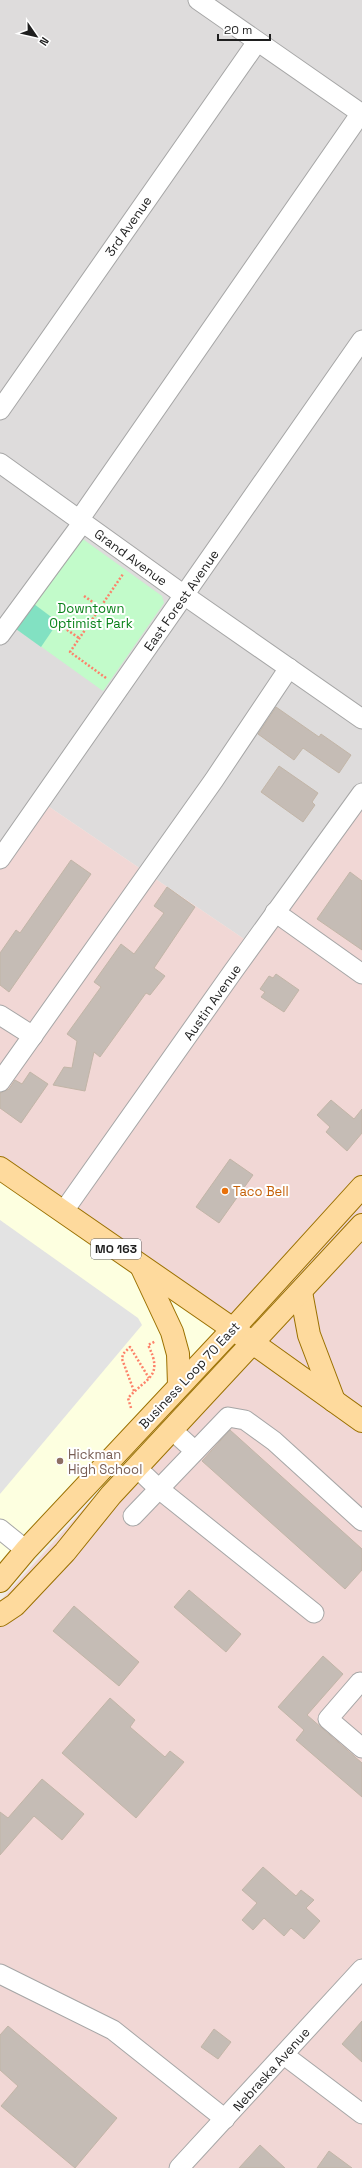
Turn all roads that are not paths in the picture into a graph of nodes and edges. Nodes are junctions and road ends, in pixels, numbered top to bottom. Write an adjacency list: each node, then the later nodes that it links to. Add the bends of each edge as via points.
1 (198, 0): 2 (street)
2 (219, 6): 3 (street)
3 (257, 42): 4 (street); 6 (street, 3rd Avenue)
4 (362, 114): 8 (street)
5 (362, 340): 9 (street, East Forest Avenue)
6 (0, 410)
7 (0, 463): 8 (street, Grand Avenue)
8 (81, 521): 9 (street, Grand Avenue); 10 (street)
9 (184, 595): 11 (street, Grand Avenue); 14 (street, East Forest Avenue)
10 (0, 635)
11 (289, 668): 12 (street, Grand Avenue); 18 (street, via 214,780)
12 (362, 719)
13 (362, 793): 15 (street, Austin Avenue)
14 (0, 860)
15 (275, 912): 16 (street); 22 (street, Austin Avenue)
16 (362, 974)
17 (0, 1015): 18 (street)
18 (33, 1036): 19 (street)
19 (0, 1082)
20 (0, 1168): 22 (main road, MO 163)
21 (362, 1187): 26 (main road, Business Loop 70 East)
22 (63, 1212): 24 (main road, MO 163)
23 (362, 1225): 25 (main road, Business Loop 70 East)
24 (141, 1267): 26 (main road, MO 163); 28 (main road, via 172,1332 178,1354)
25 (301, 1292): 27 (main road, Business Loop 70 East); 29 (main road, via 309,1335)
26 (233, 1329): 27 (main road, MO 163); 28 (main road, Business Loop 70 East)
27 (253, 1343): 29 (main road, MO 163); 31 (main road, Business Loop 70 East)
28 (179, 1386): 38 (main road, Business Loop 70 East)
29 (334, 1401): 30 (main road, MO 163)
30 (362, 1421)
31 (172, 1430): 32 (street); 33 (main road, Business Loop 70 East)
32 (195, 1451): 34 (street); 36 (street, via 228,1417 245,1420 274,1441)
33 (137, 1468): 34 (street); 41 (main road, Business Loop 70 East, via 15,1605)
34 (159, 1489): 35 (street); 40 (street)
35 (133, 1516)
36 (362, 1520)
37 (0, 1529): 38 (street)
38 (26, 1550): 39 (main road, Business Loop 70 East)
39 (0, 1582)
40 (314, 1613)
41 (0, 1615)
42 (362, 1684): 43 (street, via 360,1682 328,1719)
43 (362, 1748)
44 (362, 1969): 46 (street, Nebraska Avenue)
45 (0, 1974): 48 (street, via 113,2030)
46 (284, 2055): 47 (street); 48 (street, Nebraska Avenue)
47 (362, 2114)
48 (225, 2119): 49 (street, Nebraska Avenue)
49 (179, 2168)

